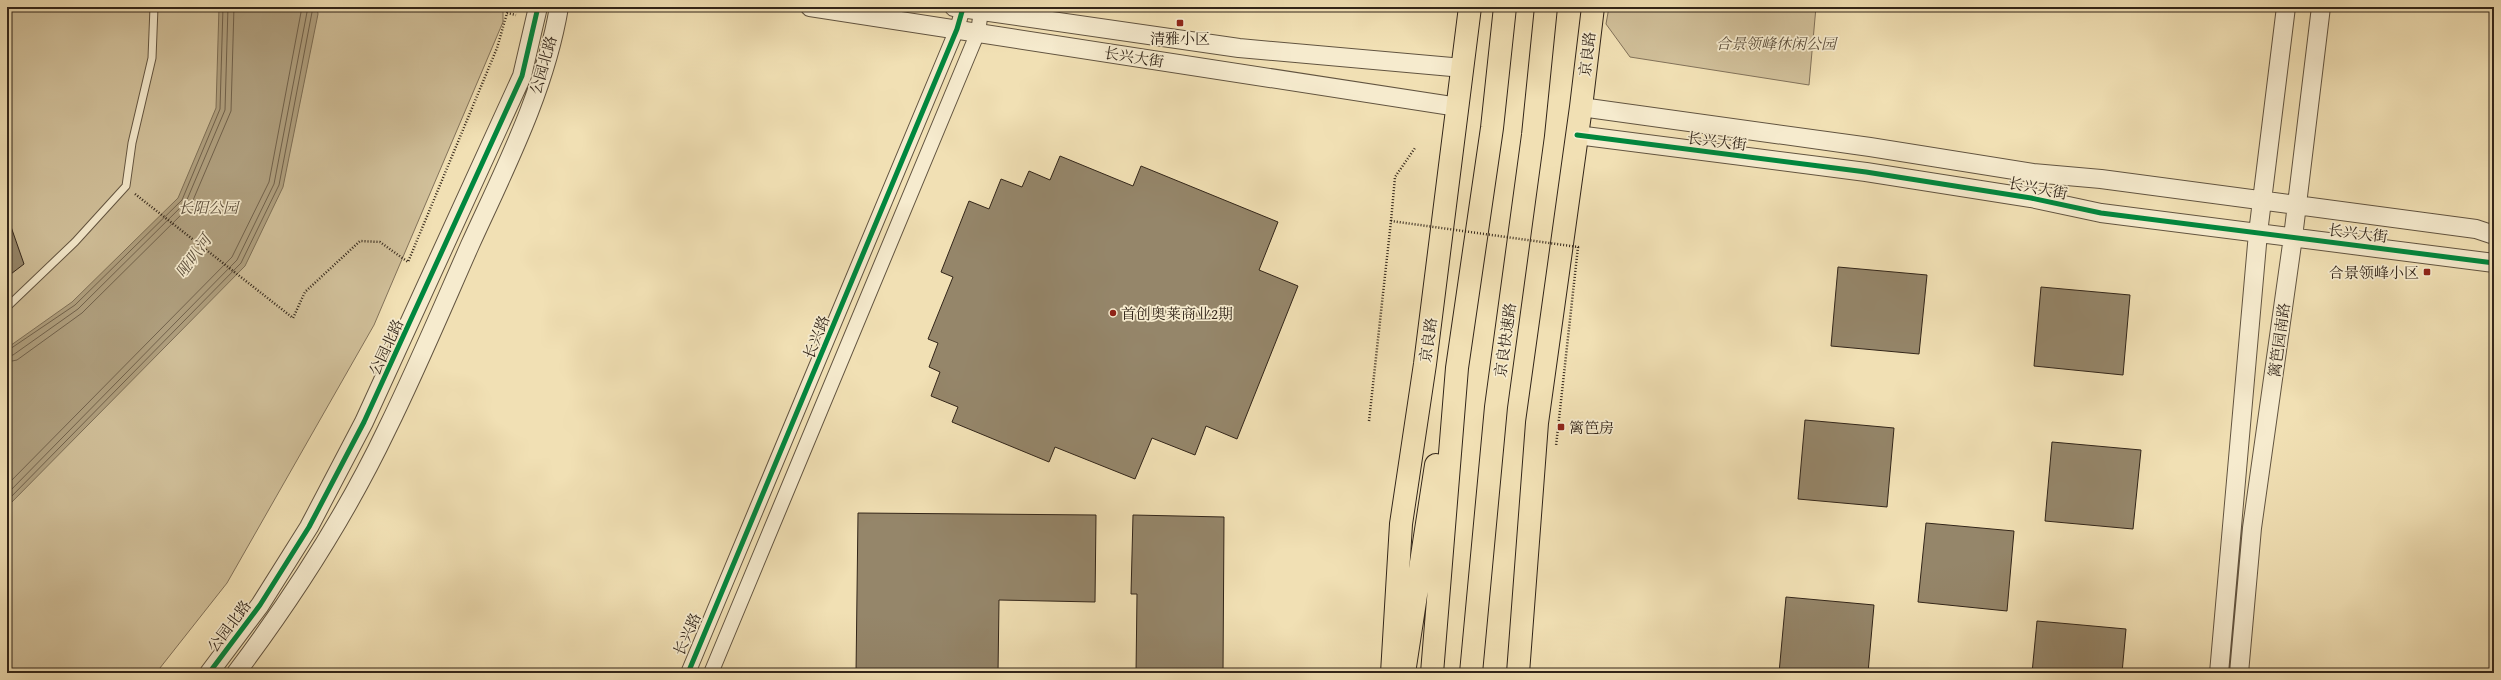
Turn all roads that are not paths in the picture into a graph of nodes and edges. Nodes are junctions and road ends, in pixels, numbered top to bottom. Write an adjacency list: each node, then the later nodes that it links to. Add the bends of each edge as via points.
1 (154, 7): 26 (lane, via 152,58 132,143 126,186 75,242)
2 (538, 7): 29 (street, 公园北路, via 519,82 364,422 309,527 260,604)
3 (559, 7): 30 (street, 公园北路, via 541,81 387,430 327,540 275,620)
4 (810, 7): 14 (street, 长兴大街)
5 (1462, 7): 16 (main road)
6 (1470, 7): 16 (main road, 京良路)
7 (1505, 7): 27 (main road, via 1492,128)
8 (1546, 7): 28 (main road, 京良快速路, via 1533,135 1496,406)
9 (1593, 7): 18 (main road, 京良路)
10 (2286, 7): 20 (street, 篱笆园南路)
11 (2321, 7): 21 (street, 篱笆园南路)
12 (959, 8): 13 (street, 长兴大街); 14 (street, 长兴路)
13 (981, 11): 15 (street); 16 (street, 长兴大街, via 1239,48)
14 (957, 29): 15 (street, 长兴大街); 31 (street, 长兴路)
15 (978, 32): 17 (street, 长兴大街); 32 (street)
16 (1464, 61): 17 (main road, 京良路)
17 (1458, 107): 33 (main road, 京良路, via 1401,524)
18 (1581, 107): 19 (main road, 京良路); 20 (street, 长兴大街, via 1870,146 2033,173 2101,179)
19 (1577, 135): 22 (street, 长兴大街, via 1866,172 2031,198 2101,213); 36 (main road, 京良路, via 1537,423)
20 (2262, 201): 21 (street, 长兴大街); 22 (street, 篱笆园南路)
21 (2297, 206): 23 (street, 长兴大街, via 2476,229); 24 (street, 篱笆园南路)
22 (2258, 233): 24 (street, 长兴大街); 37 (street, 篱笆园南路)
23 (2494, 235)
24 (2293, 238): 25 (street, 长兴大街); 38 (street, 篱笆园南路, via 2252,528)
25 (2494, 263)
26 (7, 306)
27 (1457, 368): 34 (main road, via 1443,425); 35 (main road)
28 (1472, 669)
29 (209, 673)
30 (236, 673)
31 (688, 673)
32 (711, 673)
33 (1392, 673)
34 (1404, 673)
35 (1432, 673)
36 (1518, 673)
37 (2219, 673)
38 (2239, 673)

